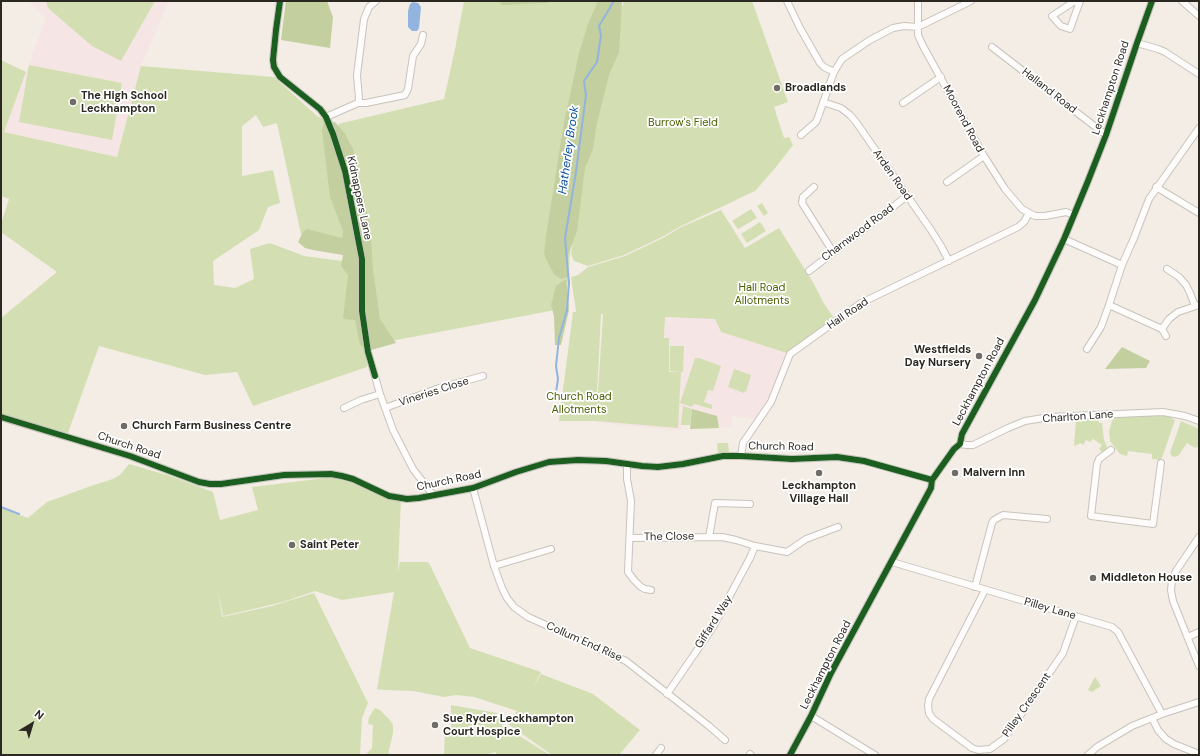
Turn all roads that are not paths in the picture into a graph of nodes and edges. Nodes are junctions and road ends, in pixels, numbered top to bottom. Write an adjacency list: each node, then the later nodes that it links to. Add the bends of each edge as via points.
1 (280, 1): 21 (street, Kidnappers Lane, via 273,60 276,71)
2 (376, 1): 19 (street, via 369,7 364,19 356,75)
3 (787, 1): 15 (street, via 820,63)
4 (918, 1): 11 (street, Moorend Road)
5 (970, 1): 11 (street)
6 (1075, 1): 7 (street, via 1052,16 1061,26 1070,28)
7 (1080, 1)
8 (1152, 1): 13 (street, Leckhampton Road)
9 (1182, 1): 10 (street)
10 (1199, 16)
11 (918, 27): 15 (street, via 898,27 870,40 842,59); 17 (street, Moorend Road, via 918,35 923,46)
12 (423, 35): 19 (street, via 421,44 414,54 405,96)
13 (1137, 43): 16 (street, via 1165,52); 24 (street, Leckhampton Road)
14 (992, 47): 24 (street, Halland Road)
15 (834, 72): 18 (street)
16 (1199, 74)
17 (941, 77): 20 (street); 25 (street, Moorend Road)
18 (824, 102): 23 (street, via 816,122); 29 (street, Arden Road, via 841,108 850,115)
19 (358, 103): 21 (street)
20 (903, 103)
21 (326, 117): 45 (street, Kidnappers Lane, via 345,171 356,222 362,259 362,311 368,352)
22 (1199, 128): 28 (street)
23 (801, 135)
24 (1106, 135): 32 (street, Leckhampton Road)
25 (984, 156): 26 (street); 30 (street, Moorend Road, via 1005,189 1022,209)
26 (947, 182)
27 (814, 187): 34 (street, via 803,197 802,203)
28 (1156, 187): 31 (street); 36 (street, via 1148,199)
29 (907, 196): 34 (street, Charnwood Road); 35 (street, Arden Road)
30 (1029, 213): 32 (street, via 1035,216 1066,212); 35 (street, Hall Road, via 1018,227)
31 (1199, 213)
32 (1074, 215): 33 (street, Leckhampton Road)
33 (1064, 239): 36 (street); 50 (street, Leckhampton Road, via 1035,300 962,434)
34 (833, 252): 38 (street, Charnwood Road)
35 (949, 261): 52 (street, Hall Road, via 861,303 790,354 771,402 743,443)
36 (1122, 265): 39 (street)
37 (1167, 269): 40 (street, via 1186,285)
38 (809, 271)
39 (1109, 305): 41 (street); 43 (street, via 1101,326)
40 (1197, 305): 41 (street, via 1174,315)
41 (1162, 329): 42 (street)
42 (1166, 336)
43 (1087, 348)
44 (483, 376): 47 (street, Vineries Close, via 439,388)
45 (380, 394): 46 (street); 47 (street, Kidnappers Lane)
46 (344, 408)
47 (385, 408): 57 (street, Kidnappers Lane, via 413,469)
48 (1, 417): 57 (street, Church Road, via 130,456 210,484 284,475 324,474 348,477 395,498 413,499)
49 (1199, 421): 50 (street, Charlton Lane, via 1163,412 1050,417 1025,421 973,445)
50 (960, 444): 55 (street, Leckhampton Road)
51 (1111, 450): 53 (street, via 1097,464 1091,516 1153,524)
52 (741, 456): 54 (street, Church Road, via 723,456 658,467); 55 (street, Church Road, via 792,459 844,458 877,464)
53 (1161, 463)
54 (627, 464): 56 (street, Church Road, via 592,460 549,462); 63 (street, The Close, via 631,501)
55 (932, 480): 66 (street, Leckhampton Road, via 931,488)
56 (473, 488): 57 (street, Church Road); 67 (street, Collum End Rise)
57 (433, 495)
58 (750, 504): 61 (street, via 715,503)
59 (1047, 519): 68 (street, via 1002,515 994,520)
60 (838, 527): 64 (street, The Close, via 806,539 786,552)
61 (709, 537): 63 (street, The Close); 64 (street, The Close, via 722,537)
62 (1199, 537): 73 (street, via 1176,571 1171,585 1173,601)
63 (630, 538): 69 (street, The Close, via 628,572 640,587)
64 (755, 546): 75 (street, Giffard Way, via 713,627)
65 (551, 549): 67 (street)
66 (892, 562): 68 (street, Pilley Lane); 78 (street, Leckhampton Road, via 831,673)
67 (494, 566): 75 (street, Collum End Rise, via 504,593 518,611 626,661)
68 (975, 587): 70 (street, Pilley Lane)
69 (651, 590)
70 (985, 590): 71 (street, Pilley Lane); 71 (street, Pilley Crescent, via 929,699 928,706 933,719 978,750 994,748 1004,738 1063,653)
71 (1076, 616): 77 (street, Pilley Lane, via 1109,625 1118,632)
72 (1199, 632): 73 (street)
73 (1188, 637): 74 (street)
74 (1199, 666)
75 (667, 694): 80 (street, Collum End Rise)
76 (1199, 702): 77 (street)
77 (1162, 714): 79 (street)
78 (811, 716): 84 (street, Leckhampton Road); 85 (street)
79 (1152, 718): 82 (street, via 1166,739); 86 (street, via 1117,734)
80 (725, 740)
81 (661, 748): 83 (street)
82 (1199, 754)
83 (656, 755)
84 (790, 755)
85 (875, 755)
86 (1088, 755)

